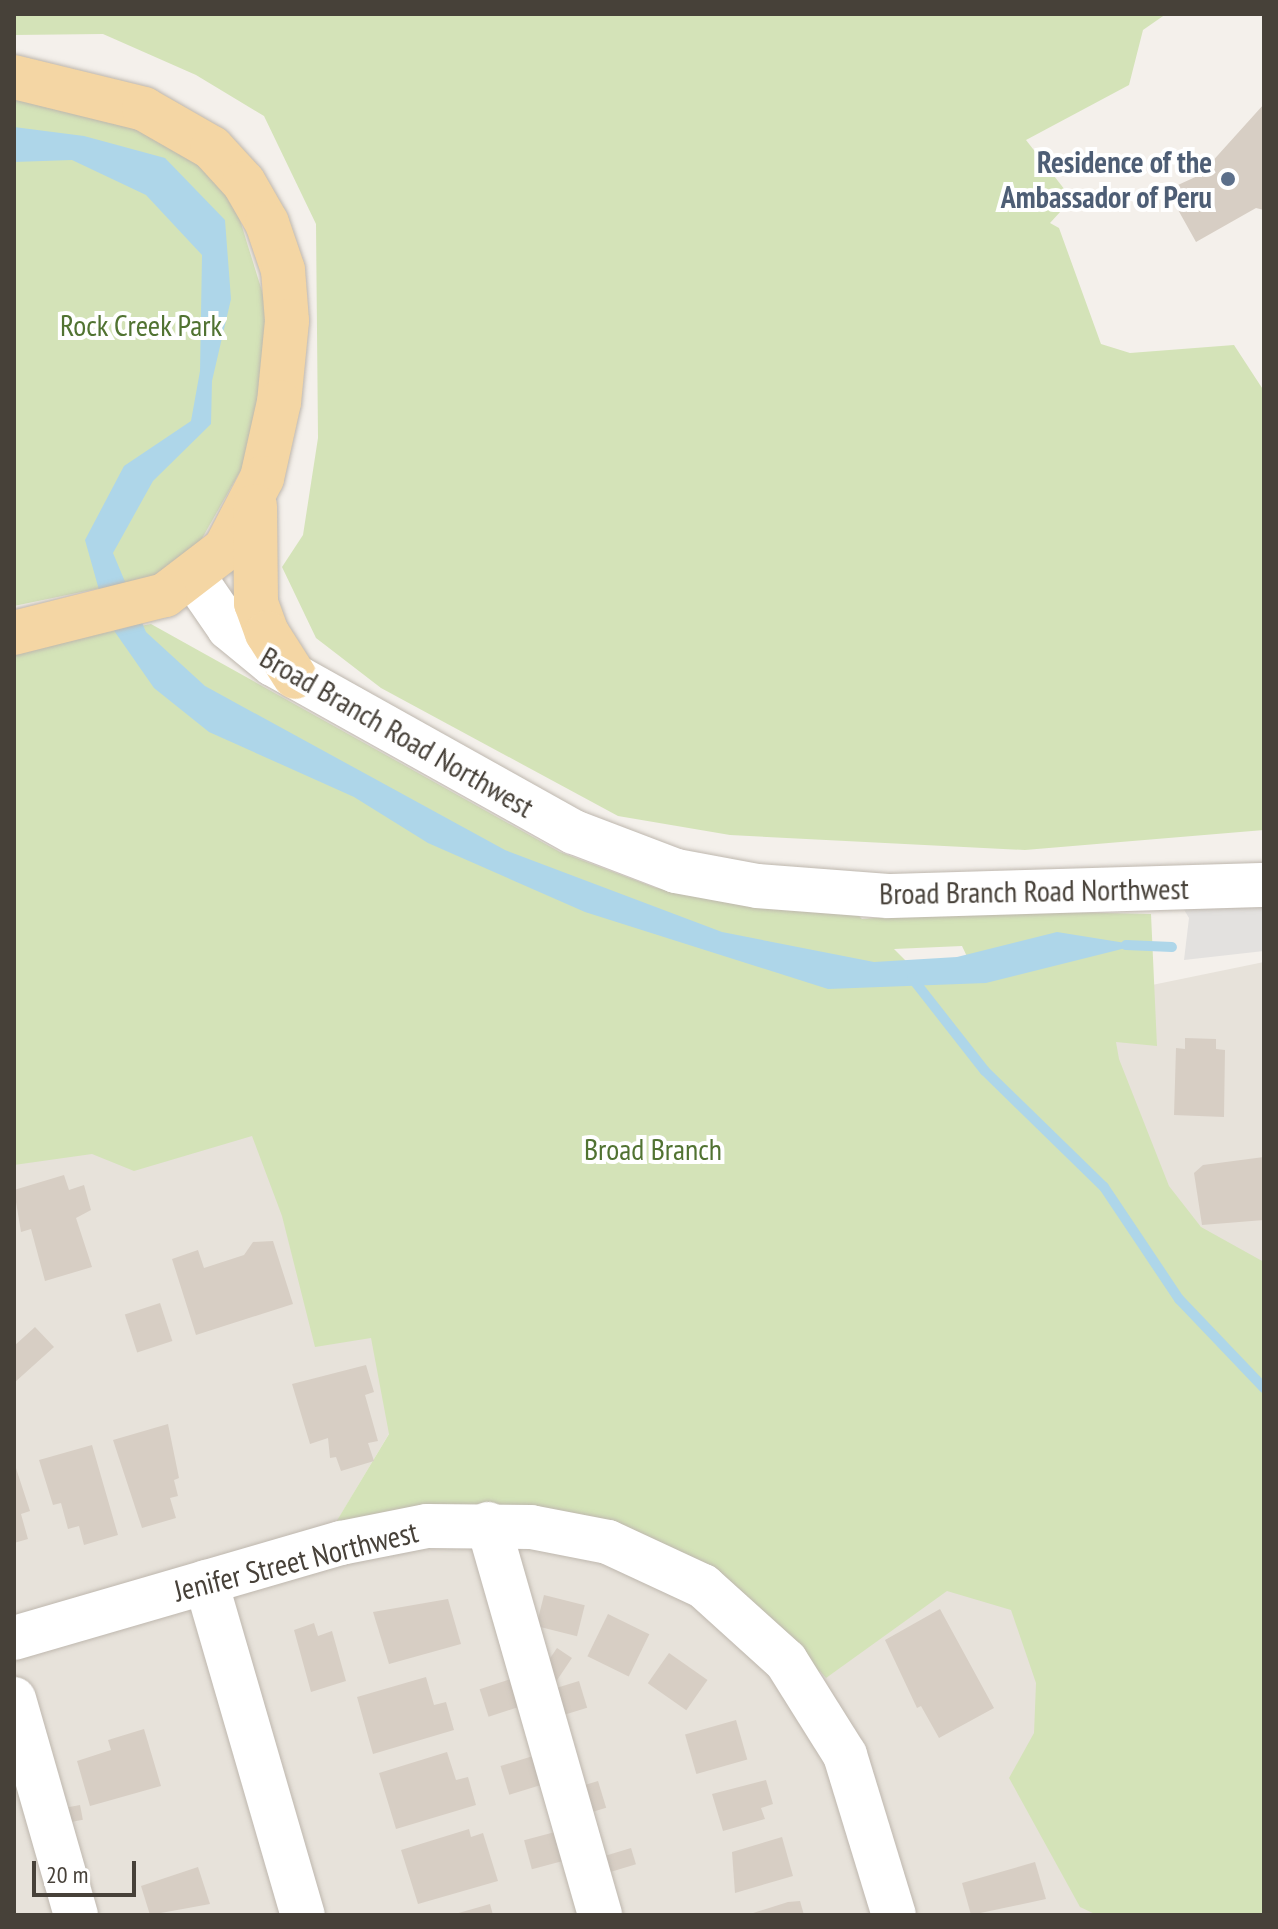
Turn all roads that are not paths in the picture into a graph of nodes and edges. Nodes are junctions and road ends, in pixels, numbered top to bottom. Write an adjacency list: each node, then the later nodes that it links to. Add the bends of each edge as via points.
1 (14, 77): 2 (main road, via 144,109 180,125 229,165 262,213 283,270 287,321 279,402)
2 (256, 495): 3 (main road, via 233,539); 5 (main road, via 256,603)
3 (194, 577): 4 (main road, via 141,603); 5 (street, Broad Branch Road Northwest, via 235,635)
4 (14, 633)
5 (295, 677): 6 (street, Broad Branch Road Northwest, via 574,832 646,862 717,880 888,896)
6 (1264, 885)
7 (488, 1524): 8 (street, Jenifer Street Northwest, via 427,1526 356,1540); 13 (street); 14 (street, Jenifer Street Northwest, via 582,1536 680,1571 726,1602 786,1661 845,1755)
8 (206, 1582): 9 (street, Jenifer Street Northwest); 12 (street)
9 (14, 1638)
10 (14, 1699): 11 (street)
11 (76, 1915)
12 (303, 1915)
13 (600, 1915)
14 (894, 1915)

